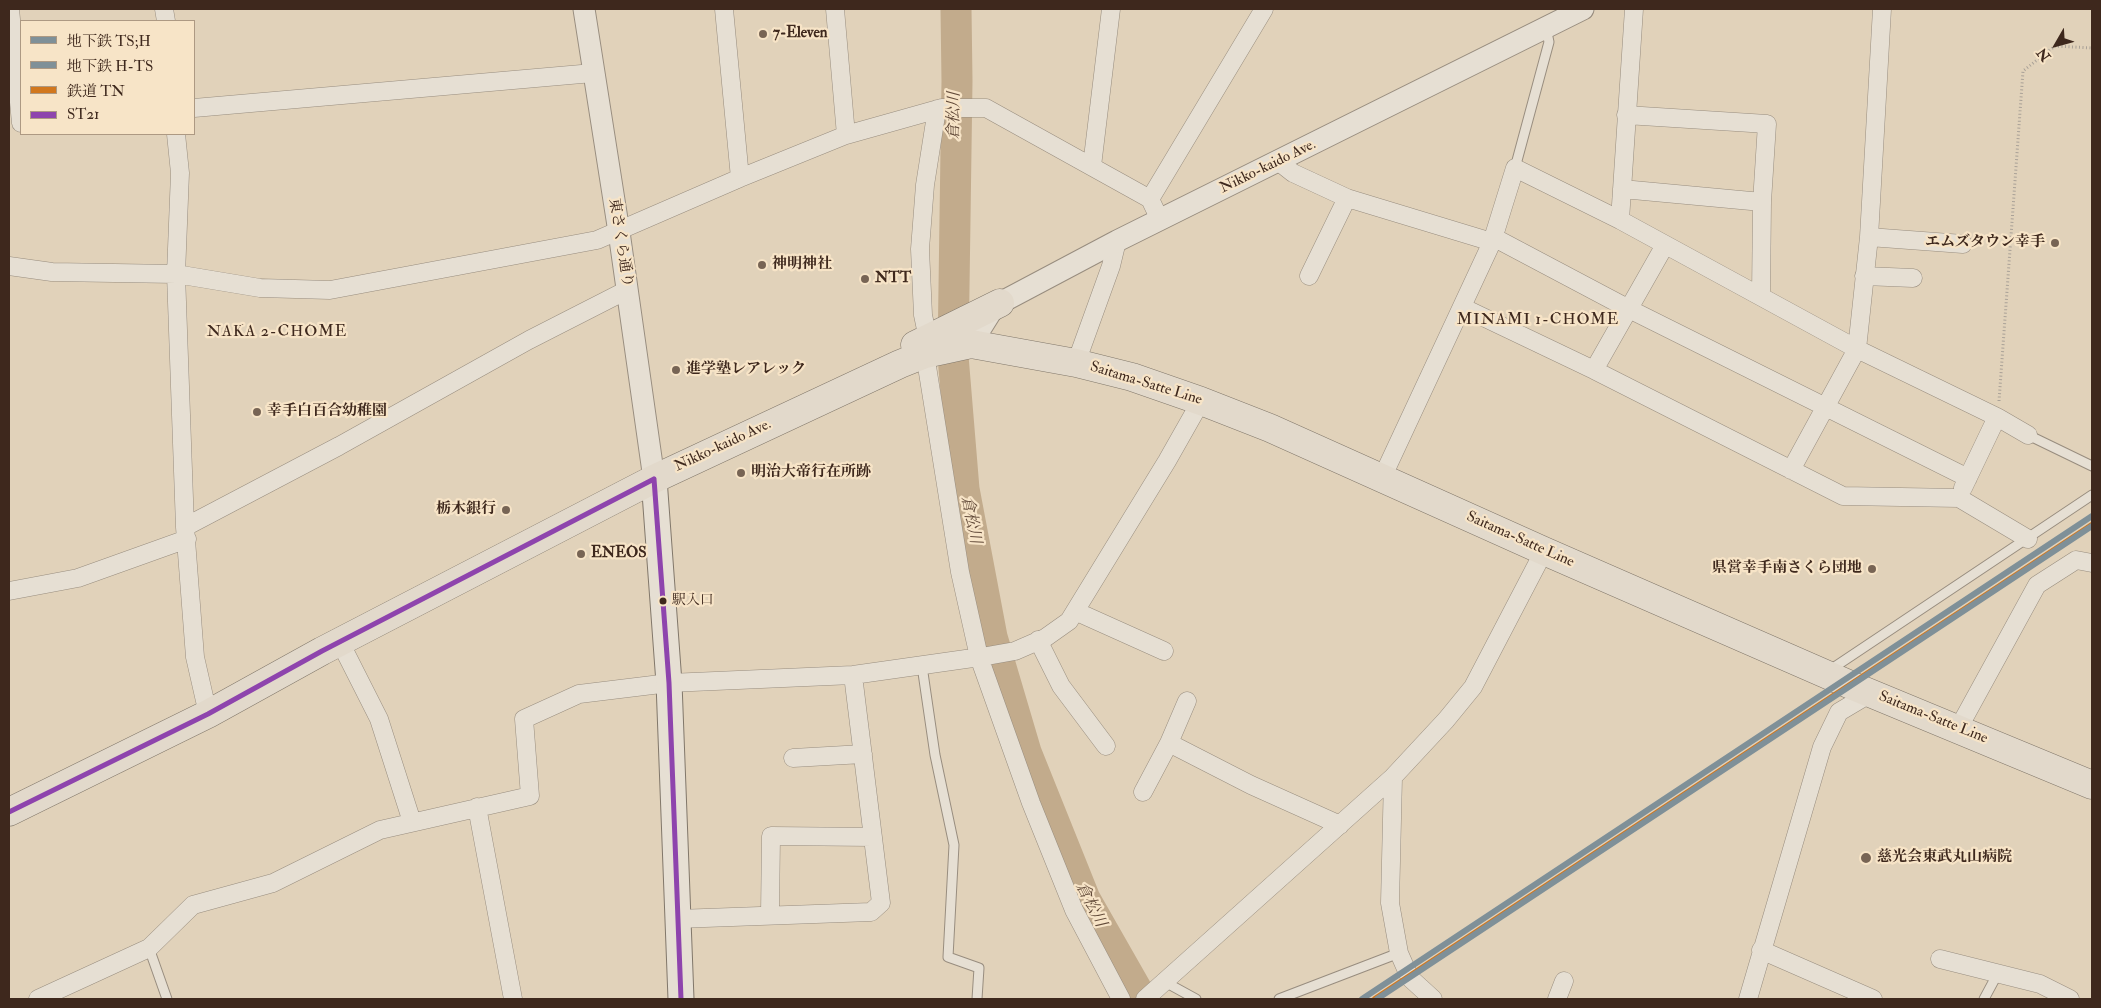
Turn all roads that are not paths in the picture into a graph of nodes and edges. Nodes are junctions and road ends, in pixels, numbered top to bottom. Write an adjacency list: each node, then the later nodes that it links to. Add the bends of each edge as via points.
1 (10, 9): 14 (street)
2 (584, 9): 11 (street, 東さくら通り)
3 (724, 9): 21 (street)
4 (835, 9): 17 (street)
5 (1111, 9): 19 (street)
6 (1264, 9): 24 (street)
7 (1583, 9): 10 (street, Nikko-kaido Ave.)
8 (1634, 9): 15 (street)
9 (1882, 9): 29 (street)
10 (1546, 28): 18 (street, Nikko-kaido Ave.); 20 (lane, via 1549,42)
11 (593, 73): 12 (street); 28 (street, 東さくら通り)
12 (195, 108)
13 (940, 109): 17 (street); 19 (street, via 986,108); 45 (street, via 925,185 920,249 923,315)
14 (20, 113)
15 (1626, 115): 22 (street); 25 (street, via 1767,124)
16 (176, 135): 35 (street, via 180,173)
17 (846, 135): 21 (street)
18 (1279, 162): 23 (street, via 1293,173); 26 (street, Nikko-kaido Ave.)
19 (1092, 166): 24 (street)
20 (1516, 168): 27 (street); 30 (street)
21 (740, 178): 28 (street)
22 (1622, 188): 25 (street); 27 (street)
23 (1347, 198): 30 (street); 36 (street)
24 (1150, 199): 26 (street)
25 (1762, 202): 40 (street)
26 (1160, 220): 31 (street, Nikko-kaido Ave.)
27 (1620, 220): 32 (street)
28 (619, 232): 35 (street, via 597,240 330,290 260,288); 39 (street, 東さくら通り)
29 (1869, 237): 33 (street); 37 (street)
30 (1492, 239): 42 (street); 43 (street)
31 (1117, 242): 41 (street, Nikko-kaido Ave.); 47 (street)
32 (1665, 244): 40 (street); 43 (street)
33 (1963, 244)
34 (9, 266): 35 (street, via 52,272)
35 (176, 274): 60 (street)
36 (1309, 276)
37 (1864, 276): 38 (street); 46 (street)
38 (1913, 278)
39 (627, 290): 55 (street, 東さくら通り); 60 (street, via 529,340)
40 (1760, 296): 46 (street)
41 (1000, 303): 44 (main road)
42 (1462, 307): 48 (street); 56 (street)
43 (1629, 309): 48 (street); 50 (street)
44 (965, 337): 45 (main road, Saitama-Satte Line); 47 (main road, Saitama-Satte Line)
45 (930, 345): 55 (main road, Nikko-kaido Ave., via 828,397); 69 (street, via 959,563)
46 (1857, 349): 50 (street); 51 (street)
47 (1076, 363): 49 (main road, Saitama-Satte Line)
48 (1594, 370): 54 (street)
49 (1201, 400): 56 (main road, Saitama-Satte Line); 65 (street)
50 (1825, 408): 54 (street); 57 (street)
51 (1997, 416): 52 (street); 57 (street)
52 (2028, 436): 53 (lane)
53 (2092, 466)
54 (1791, 470): 59 (street, via 1843,496)
55 (654, 478): 67 (main road, Nikko-kaido Ave.); 73 (main road)
56 (1382, 478): 62 (main road, Saitama-Satte Line)
57 (1968, 478): 59 (street)
58 (2092, 495): 61 (lane)
59 (1959, 498): 61 (street)
60 (186, 533): 64 (street, via 78,578); 76 (street, via 195,657)
61 (2028, 539): 71 (lane)
62 (1544, 551): 71 (main road, Saitama-Satte Line); 82 (street, via 1473,686)
63 (2092, 563): 77 (street, via 2076,560 2037,585)
64 (9, 591)
65 (1075, 611): 66 (street, via 1069,621); 68 (street)
66 (1038, 640): 69 (street, via 1015,651); 79 (street, via 1061,686)
67 (340, 642): 76 (main road, Nikko-kaido Ave.); 87 (street, via 379,719)
68 (1164, 651)
69 (983, 657): 70 (street); 104 (street, via 1031,804 1074,910)
70 (922, 666): 72 (street); 103 (lane, via 935,755 954,845 948,957 979,968)
71 (1825, 672): 74 (main road, Saitama-Satte Line)
72 (853, 675): 73 (street); 80 (street)
73 (669, 683): 85 (street, via 579,694 524,719 530,796); 91 (main road)
74 (1871, 693): 77 (main road, Saitama-Satte Line); 93 (street, via 1839,712 1822,747)
75 (1186, 701): 78 (street)
76 (208, 714): 86 (main road, Nikko-kaido Ave.)
77 (1958, 729): 83 (main road, Saitama-Satte Line)
78 (1169, 744): 84 (street); 88 (street)
79 (1106, 746)
80 (862, 754): 81 (street); 89 (street)
81 (793, 758)
82 (1394, 777): 88 (street); 94 (street, via 1390,903)
83 (2092, 785)
84 (1143, 792)
85 (476, 807): 87 (street); 101 (street)
86 (9, 812)
87 (412, 822): 92 (street, via 380,830 273,883 193,905)
88 (1340, 826): 98 (street)
89 (873, 837): 90 (street, via 771,836); 90 (street, via 882,903 871,912)
90 (770, 914): 91 (street)
91 (677, 919): 102 (main road)
92 (149, 948): 99 (street); 100 (lane)
93 (1761, 950): 110 (street); 111 (street)
94 (1399, 953): 107 (lane); 108 (street, via 1410,978)
95 (1940, 959): 96 (street)
96 (1998, 974): 112 (lane); 113 (street, via 2040,984)
97 (1564, 981): 109 (street)
98 (1165, 982): 105 (street); 106 (lane)
99 (38, 999)
100 (167, 999)
101 (513, 999)
102 (681, 999)
103 (977, 999)
104 (1121, 999)
105 (1145, 999)
106 (1196, 999)
107 (1279, 999)
108 (1433, 999)
109 (1557, 999)
110 (1748, 999)
111 (1873, 999)
112 (1984, 999)
113 (2070, 999)

